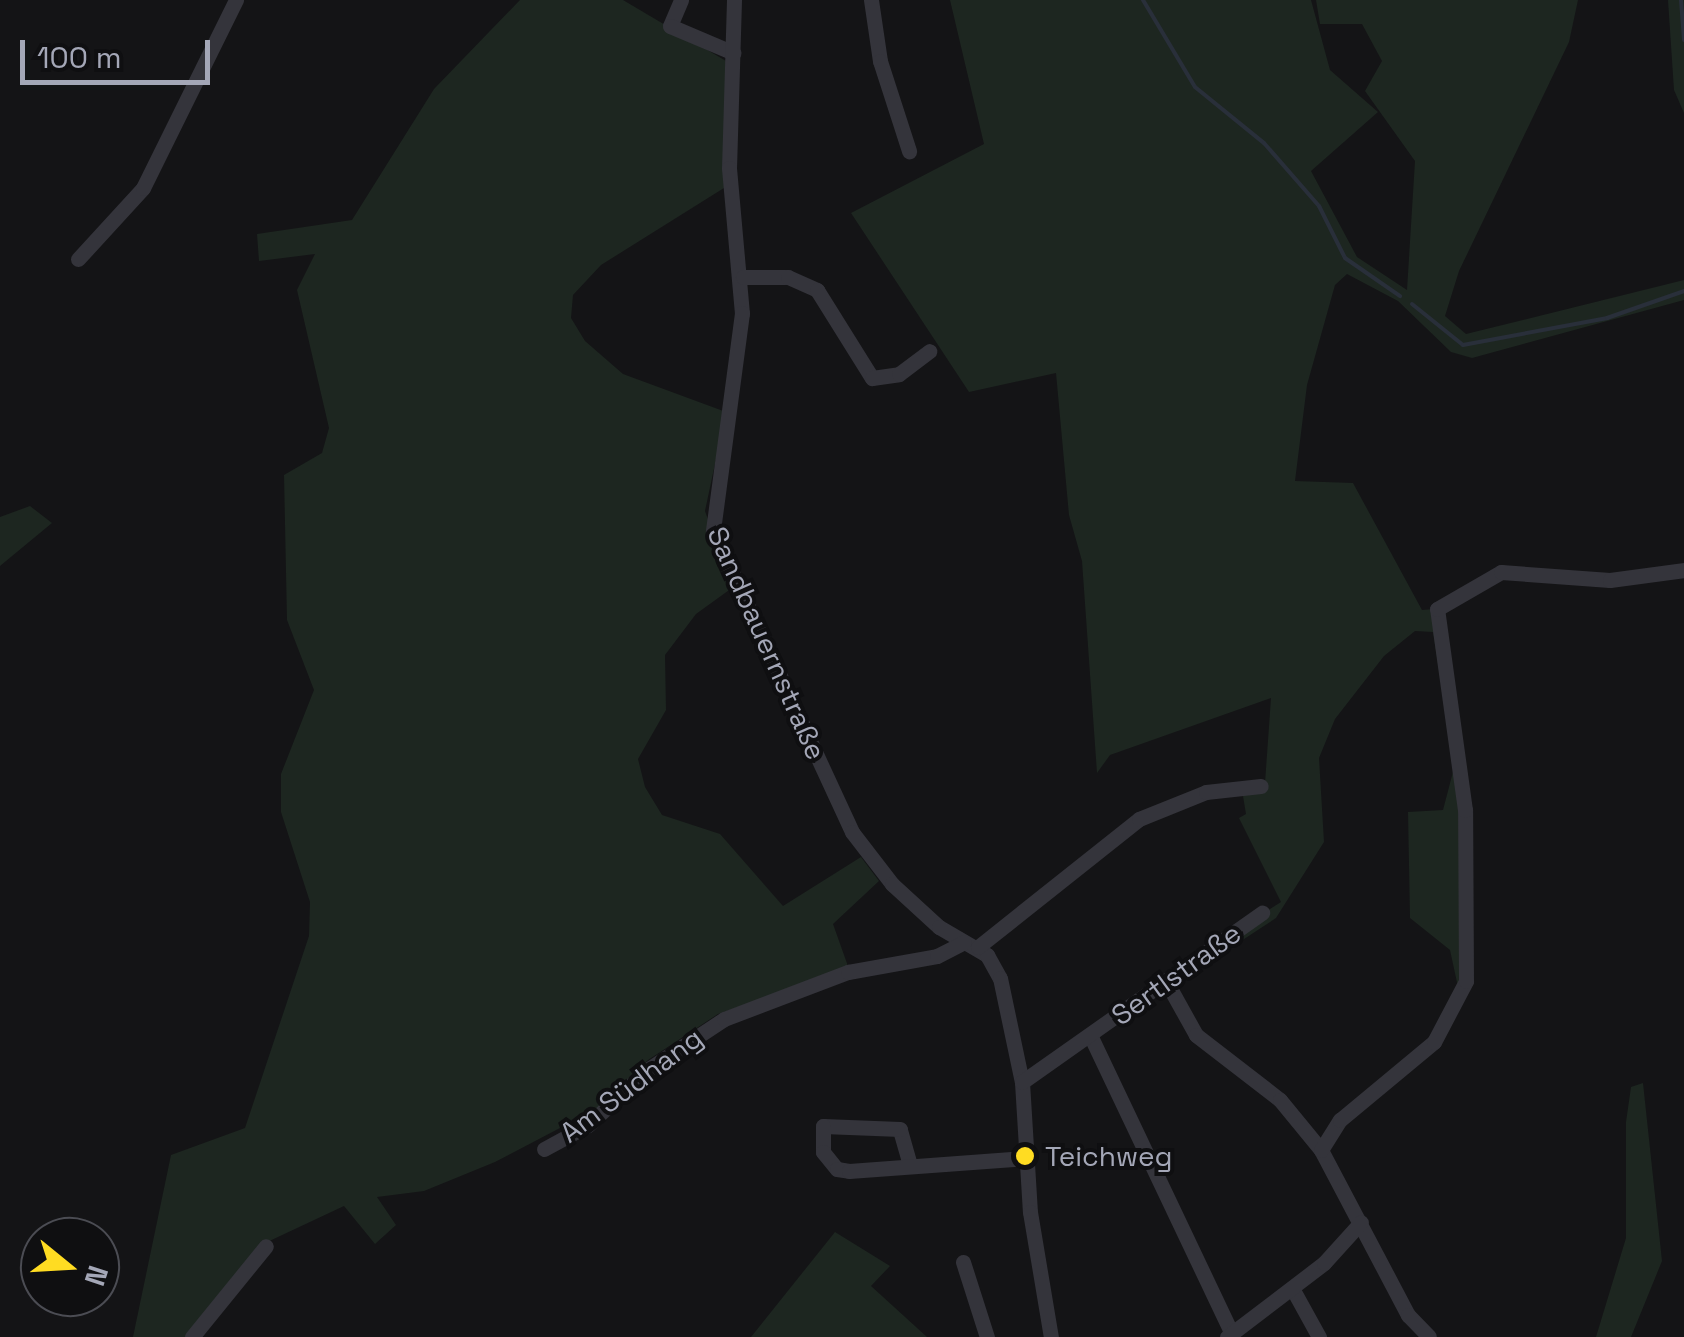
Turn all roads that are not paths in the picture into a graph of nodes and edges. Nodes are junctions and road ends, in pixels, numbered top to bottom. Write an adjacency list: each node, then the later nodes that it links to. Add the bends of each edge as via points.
1 (236, 0): 7 (street, via 143,188)
2 (681, 0): 5 (street, via 670,26)
3 (734, 0): 5 (street, Sandbauernstraße)
4 (871, 0): 6 (street, via 880,61)
5 (734, 53): 8 (street, Sandbauernstraße, via 729,168)
6 (909, 151)
7 (78, 259)
8 (743, 277): 9 (street, via 788,277 817,290 872,378 899,374); 13 (street, Sandbauernstraße, via 713,532 852,832 919,910)
9 (929, 351)
10 (1684, 570): 18 (street, via 1610,580 1501,572 1438,609 1465,810 1466,981 1434,1042 1340,1120)
11 (1261, 786): 13 (street, via 1206,792 1139,819)
12 (1262, 912): 14 (street, Sertlstraße)
13 (971, 944): 16 (street, Sandbauernstraße, via 1007,997); 17 (street, Am Südhang, via 774,997 673,1050 588,1125)
14 (1166, 981): 15 (street, Sertlstraße); 18 (street, via 1196,1035 1280,1100)
15 (1090, 1037): 16 (street, Sertlstraße); 25 (street, Sertlstraße)
16 (1022, 1082): 19 (street, Sandbauernstraße)
17 (544, 1149)
18 (1322, 1150): 21 (street)
19 (1025, 1158): 20 (street); 28 (street, Sandbauernstraße)
20 (910, 1165): 20 (street, via 838,1169 823,1152 823,1126 900,1129)
21 (1362, 1222): 24 (street); 30 (street, via 1408,1315)
22 (266, 1246): 26 (street)
23 (963, 1262): 27 (street)
24 (1292, 1288): 25 (street); 29 (street)
25 (1230, 1335)
26 (192, 1337)
27 (987, 1337)
28 (1051, 1337)
29 (1319, 1337)
30 (1429, 1337)

